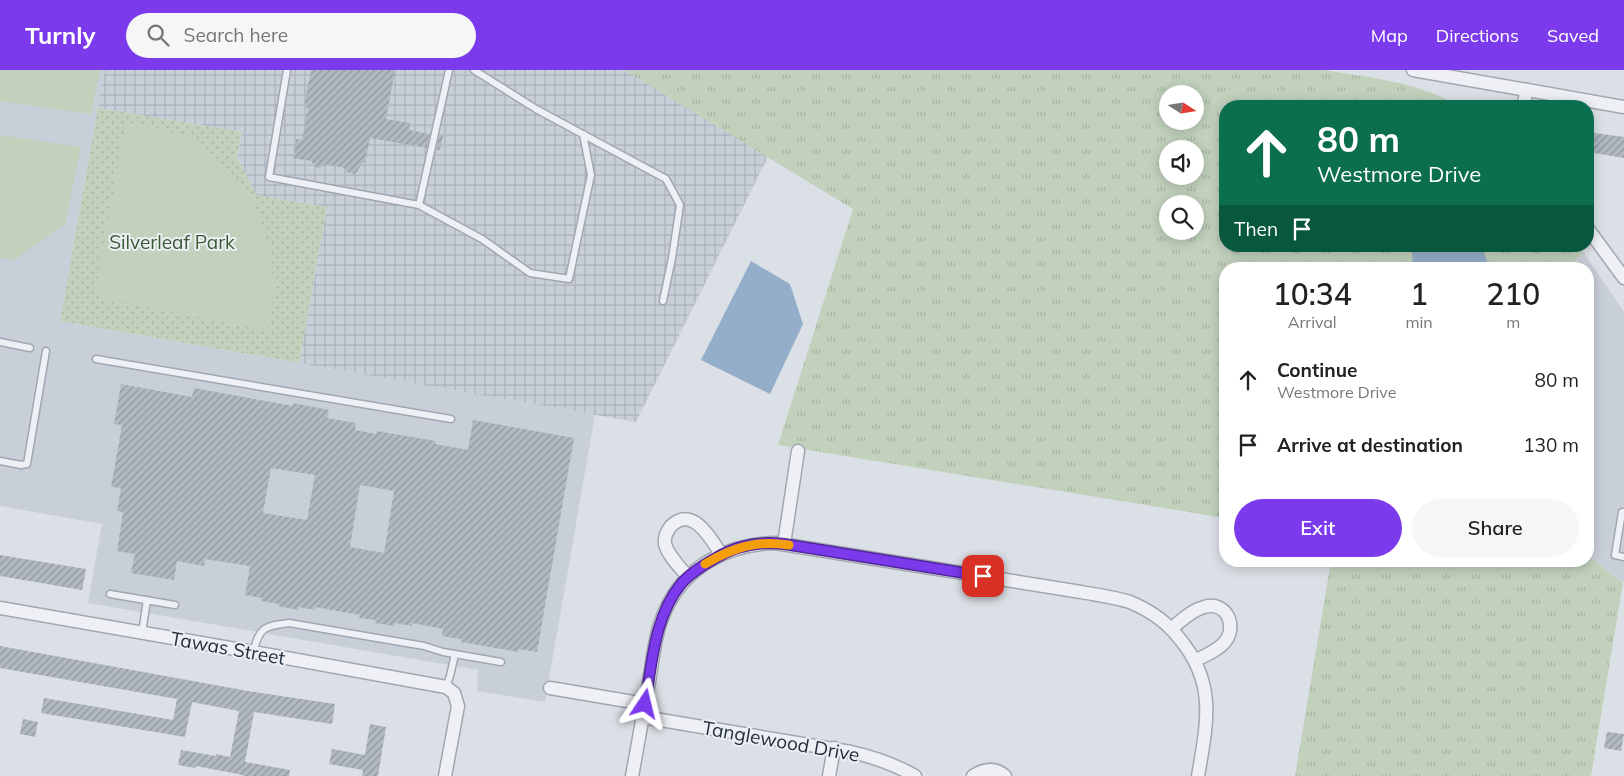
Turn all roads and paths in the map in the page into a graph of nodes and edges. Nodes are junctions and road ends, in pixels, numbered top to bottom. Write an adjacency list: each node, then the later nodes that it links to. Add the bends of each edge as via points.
1 (287, 70): 12 (lane, via 269,177)
2 (449, 70): 12 (lane)
3 (474, 70): 11 (lane)
4 (1413, 70): 5 (street)
5 (1441, 72): 6 (street)
6 (1527, 90): 7 (street); 8 (street)
7 (1524, 100)
8 (1584, 100)
9 (1594, 102): 10 (street)
10 (1624, 107)
11 (583, 134): 12 (lane, via 591,175 569,279 530,273 482,239); 15 (lane, via 666,179 680,205)
12 (419, 204)
13 (1594, 237): 14 (street)
14 (1624, 278)
15 (663, 301)
16 (0, 342): 17 (lane)
17 (30, 348)
18 (46, 350): 22 (lane, via 27,464)
19 (96, 359): 20 (lane)
20 (451, 419)
21 (798, 451): 24 (street)
22 (0, 460)
23 (1624, 512): 26 (lane, via 1615,555)
24 (784, 544): 25 (street, via 758,544); 32 (street, via 1111,598 1144,608)
25 (721, 554): 27 (street); 27 (street, via 701,526 688,520 675,523 668,529 666,545)
26 (1624, 557)
27 (688, 577): 40 (street, via 664,612)
28 (110, 594): 29 (lane)
29 (147, 600): 30 (lane); 33 (lane)
30 (175, 605)
31 (0, 608): 33 (street, Tawas Street)
32 (1172, 628): 36 (street); 36 (street, via 1204,606 1227,614 1231,622 1230,633 1223,644)
33 (142, 633): 34 (street, Tawas Street)
34 (253, 652): 35 (lane, via 258,636 266,628 289,623); 39 (street, Tawas Street)
35 (454, 654): 37 (lane); 39 (lane)
36 (1196, 660): 48 (street, via 1203,681 1206,718)
37 (501, 662)
38 (550, 688): 40 (street)
39 (450, 690): 42 (street, via 458,706)
40 (644, 711): 41 (street, Tanglewood Drive); 43 (street)
41 (834, 748): 44 (street); 45 (street, Tanglewood Drive, via 873,756)
42 (446, 776)
43 (632, 776)
44 (829, 776)
45 (915, 776)
46 (973, 776): 47 (street, via 993,770)
47 (1005, 776)
48 (1198, 776)

